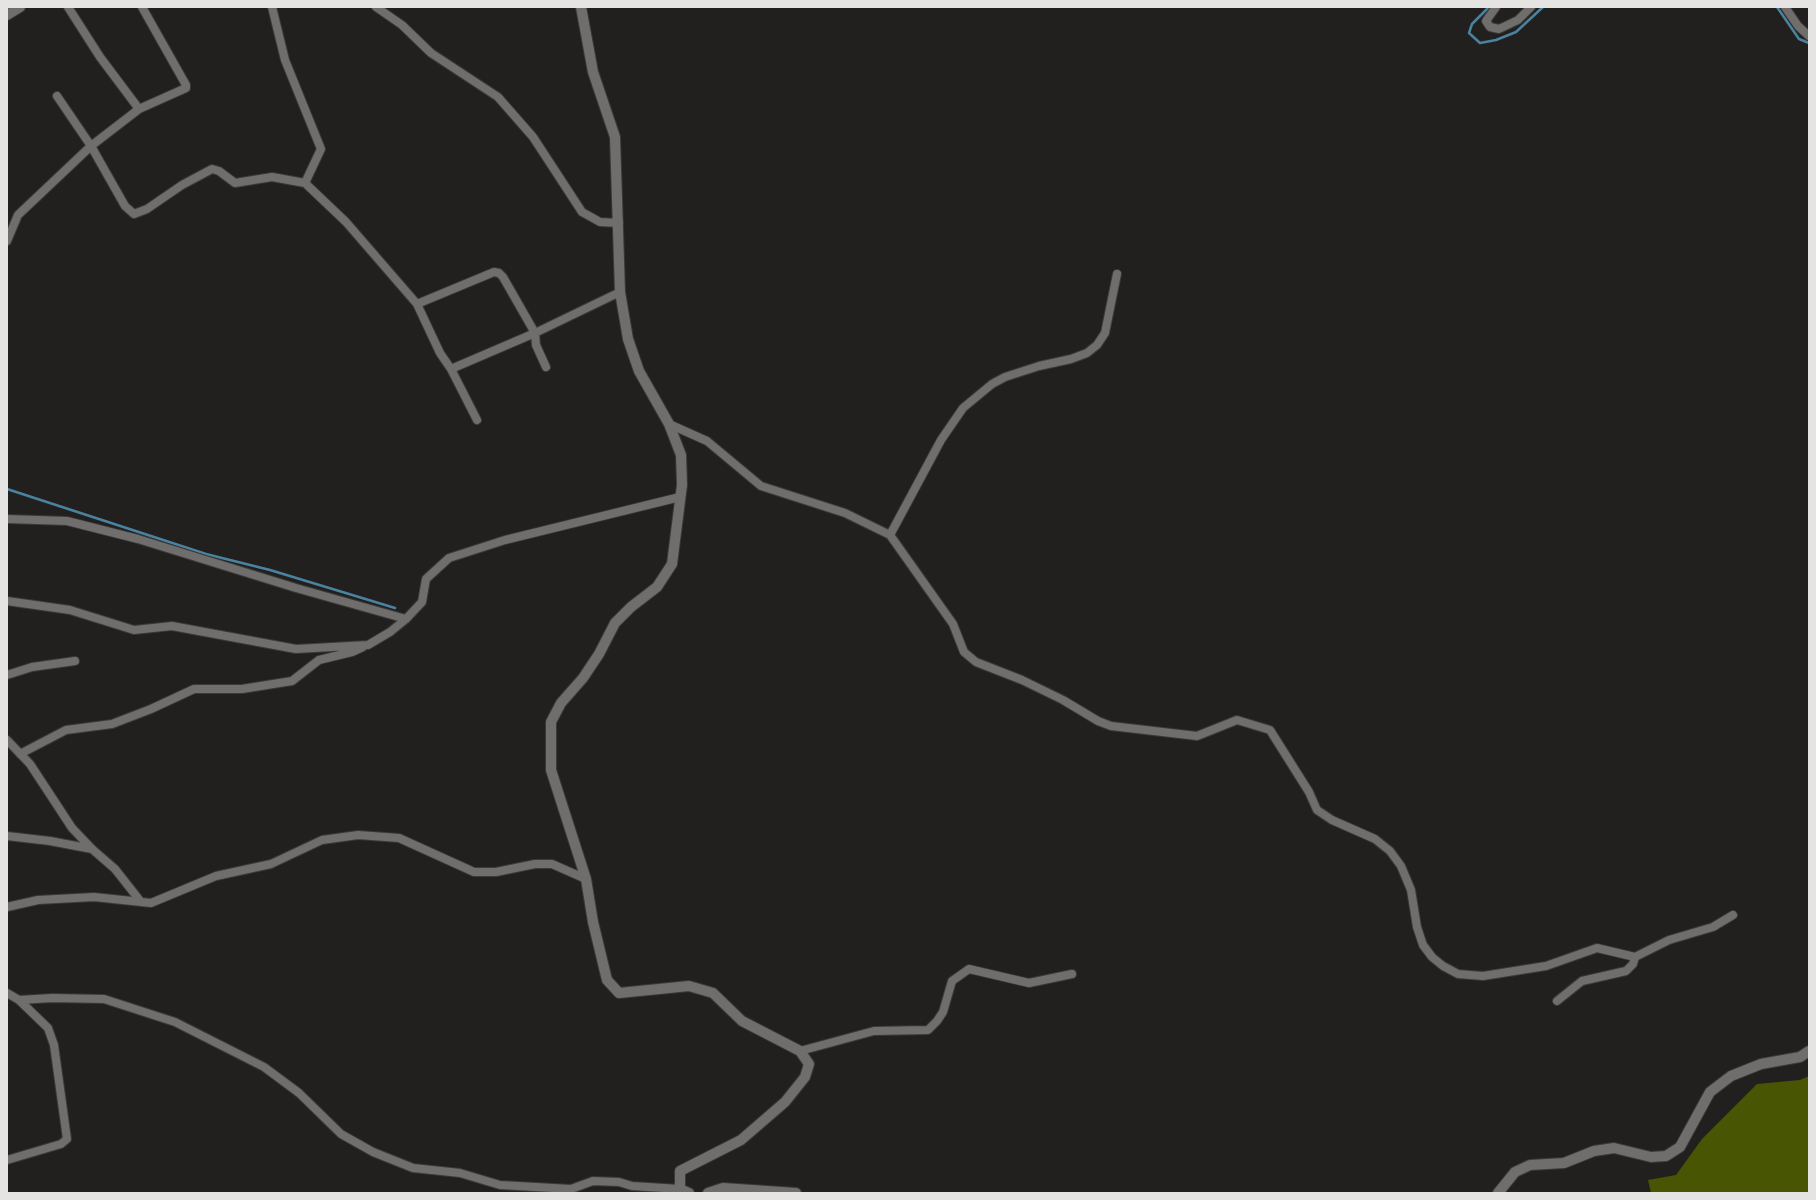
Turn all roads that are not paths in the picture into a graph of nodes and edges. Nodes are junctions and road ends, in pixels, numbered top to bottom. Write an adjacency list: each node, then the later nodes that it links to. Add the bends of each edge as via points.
1 (20, 7): 10 (street)
2 (68, 7): 13 (street, via 100,57)
3 (142, 7): 13 (street, via 186,88)
4 (272, 7): 15 (street, via 285,60 321,149)
5 (376, 7): 16 (street, via 402,25 431,53 498,97 533,137 582,212 600,222)
6 (581, 7): 16 (street, via 593,72 615,137)
7 (1496, 7): 8 (street, via 1486,21 1490,27 1499,29 1518,20)
8 (1531, 7)
9 (1785, 7): 11 (street, via 1798,26)
10 (7, 15)
11 (1809, 36)
12 (56, 96): 14 (street)
13 (139, 109): 14 (street)
14 (91, 146): 15 (street, via 125,206 134,214 147,209 212,168 235,183 272,177); 17 (street, via 18,215)
15 (305, 183): 20 (street, via 346,222)
16 (619, 223): 19 (street)
17 (7, 241)
18 (1116, 274): 28 (street, via 1105,333 1097,346 1088,353 1071,359 1005,377 992,384 963,408 941,440)
19 (620, 292): 21 (street); 25 (street, via 628,339 639,371)
20 (417, 304): 21 (street, via 494,272 499,273); 23 (street, via 440,353)
21 (535, 333): 22 (street, via 536,345); 23 (street)
22 (546, 367)
23 (451, 369): 24 (street)
24 (477, 420)
25 (669, 424): 26 (street, via 681,455); 28 (street, via 707,441 761,486 845,513)
26 (680, 497): 30 (street, via 505,540 449,558 426,579 422,602); 38 (street, via 672,564 657,586 615,624 599,654 561,703 552,722 551,770)
27 (7, 519): 30 (street, via 67,520)
28 (890, 535): 42 (street, via 953,624 964,652 976,662 1022,680 1063,700 1098,722 1111,726 1197,736 1237,720 1270,730 1309,792 1317,810 1332,820 1375,839 1401,866 1411,890 1417,927 1423,945 1443,966 1458,974 1483,976 1546,966 1597,948)
29 (7, 601): 31 (street, via 70,610 134,630 172,626 296,649)
30 (406, 619): 31 (street, via 390,632)
31 (368, 644): 35 (street, via 352,652 319,660 292,681 242,689 194,689 112,724 66,730)
32 (75, 661): 33 (street, via 32,667)
33 (7, 675)
34 (7, 740): 35 (street)
35 (20, 754): 37 (street, via 30,764 72,828)
36 (7, 836): 37 (street)
37 (92, 849): 39 (street, via 115,869)
38 (586, 879): 39 (street, via 552,864 535,864 496,872 474,872 399,838 358,835 322,840 271,864 216,876 151,904); 47 (street, via 607,980 619,993 689,986 713,993 742,1021)
39 (141, 902): 40 (street, via 94,897 38,900)
40 (7, 907)
41 (1733, 915): 42 (street, via 1713,927 1669,940)
42 (1635, 957): 46 (street, via 1633,964 1626,971 1582,981)
43 (1072, 974): 47 (street, via 1029,983 969,969 952,981 943,1012 928,1030 874,1031)
44 (7, 993): 45 (street)
45 (19, 1000): 49 (street, via 48,1028 54,1045 67,1139 61,1144); 50 (street, via 104,999 175,1022 264,1067 299,1093 340,1134 373,1152 413,1168 460,1173 500,1185 571,1189 593,1181 619,1182)
46 (1557, 1001)
47 (800, 1051): 51 (street, via 809,1064 805,1077 785,1102 741,1140 680,1171)
48 (1809, 1051): 55 (street, via 1800,1057 1761,1064 1731,1076 1710,1092 1680,1147 1666,1156 1651,1157 1614,1148 1594,1151 1564,1163 1530,1165 1515,1172)
49 (7, 1160)
50 (632, 1186): 51 (street); 52 (street)
51 (684, 1191)
52 (626, 1193)
53 (708, 1193): 54 (street, via 723,1188)
54 (796, 1193)
55 (1498, 1193)

